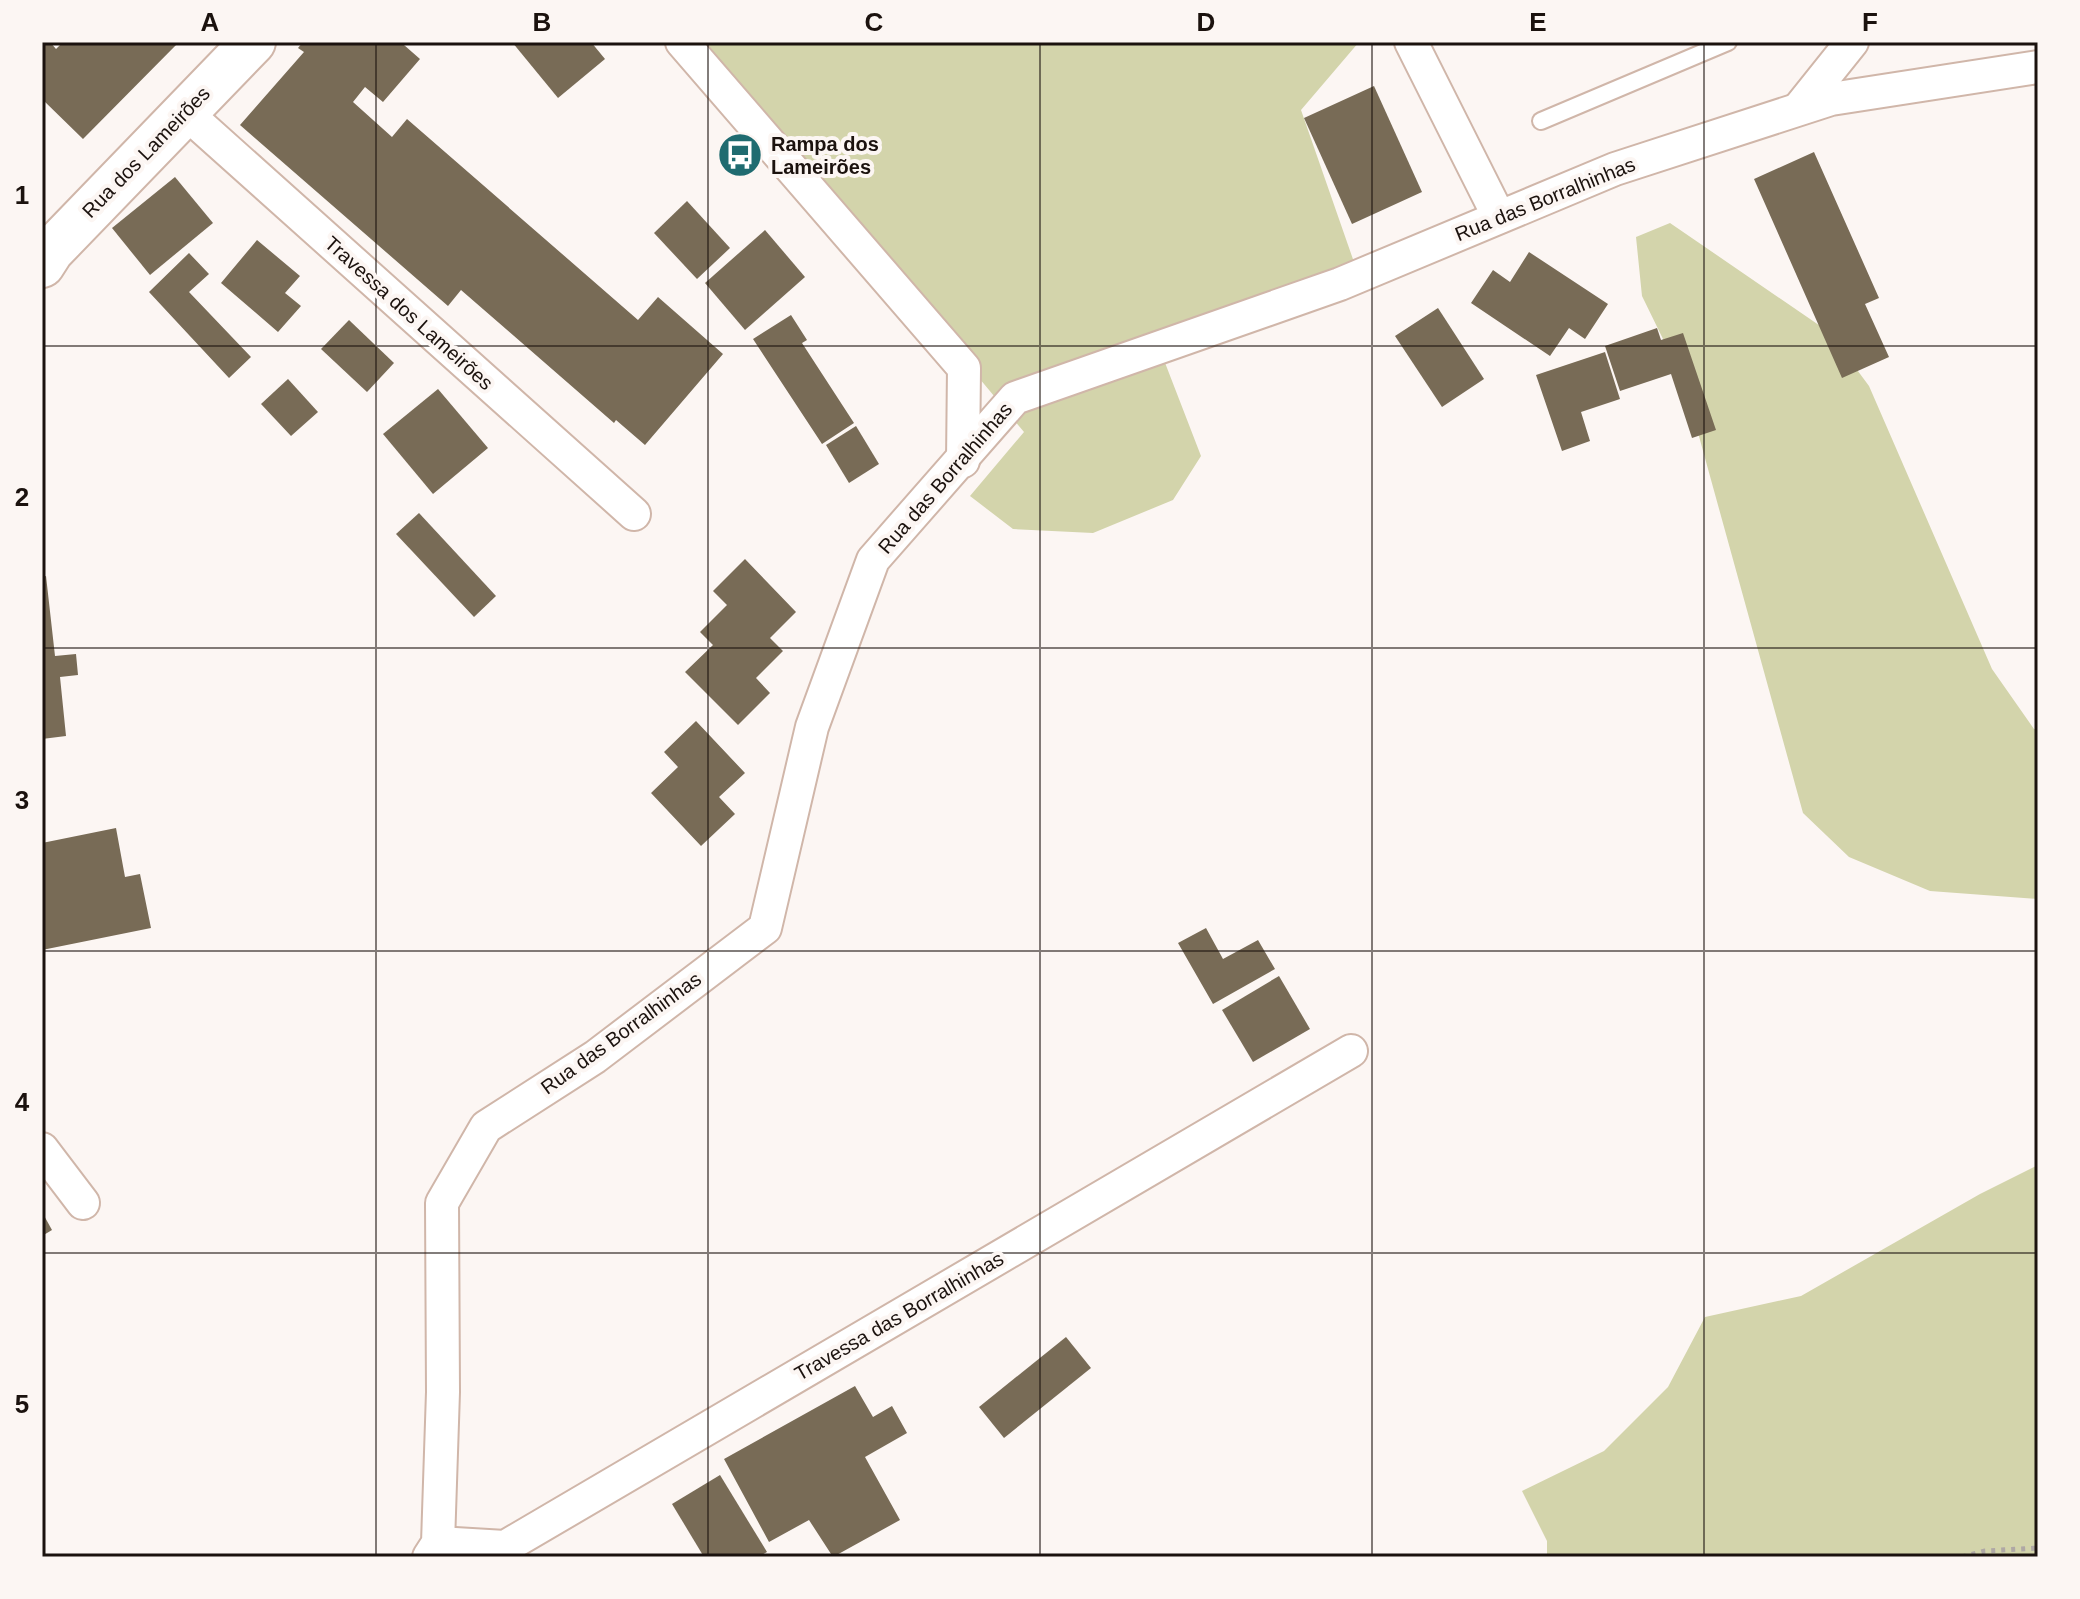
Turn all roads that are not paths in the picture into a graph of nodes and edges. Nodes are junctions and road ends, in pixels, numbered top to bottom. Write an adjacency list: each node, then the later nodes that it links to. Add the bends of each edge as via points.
1 (253, 42): 8 (street, Rua dos Lameirões)
2 (682, 42): 12 (street, via 964,368)
3 (1411, 42): 10 (street)
4 (1728, 42): 9 (lane)
5 (1852, 42): 7 (street)
6 (2038, 67): 7 (street, Rua das Borralhinhas, via 1831,99)
7 (1798, 110): 10 (street, Rua das Borralhinhas, via 1615,169)
8 (185, 112): 11 (street, Rua dos Lameirões); 13 (street, Travessa dos Lameirões)
9 (1541, 121)
10 (1499, 217): 12 (street, Rua das Borralhinhas, via 1340,284 1015,398)
11 (42, 265)
12 (963, 461): 17 (street, Rua das Borralhinhas, via 873,560 812,727 765,928 595,1057 486,1127 442,1203 443,1392)
13 (634, 514)
14 (1351, 1051): 17 (street, Travessa das Borralhinhas, via 505,1547)
15 (42, 1149): 16 (street)
16 (83, 1203)
17 (434, 1550)

